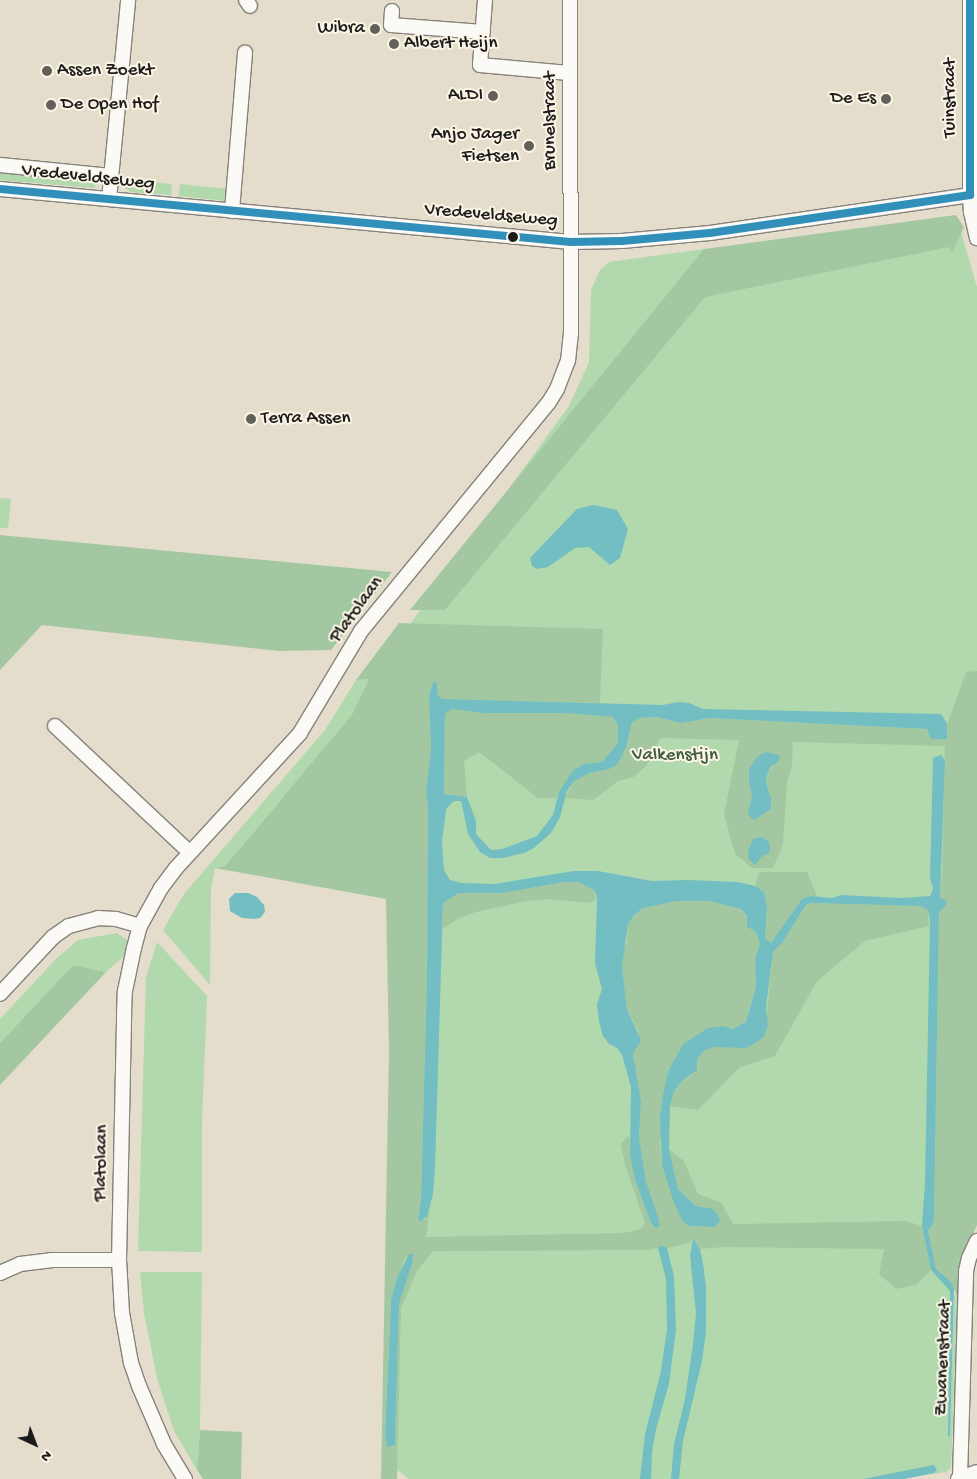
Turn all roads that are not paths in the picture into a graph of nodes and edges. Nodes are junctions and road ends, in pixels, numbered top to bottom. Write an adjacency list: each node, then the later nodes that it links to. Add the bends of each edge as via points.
1 (128, 0): 11 (street)
2 (485, 0): 7 (street)
3 (570, 0): 9 (street, Brunelstraat)
4 (970, 0): 6 (street, Tuinstraat)
5 (392, 11): 7 (street, via 391,25)
6 (973, 15): 13 (street, Tuinstraat)
7 (483, 32): 9 (street, via 480,65)
8 (245, 53): 15 (street)
9 (569, 73): 17 (street, Brunelstraat)
10 (0, 165): 11 (street, Vredeveldseweg)
11 (111, 176): 14 (street)
12 (0, 189): 14 (street, Vredeveldseweg)
13 (974, 195): 16 (street, Tuinstraat, via 971,212); 17 (street, Vredeveldseweg, via 710,234)
14 (109, 199): 15 (street, Vredeveldseweg)
15 (232, 211): 17 (street, Vredeveldseweg)
16 (977, 238)
17 (571, 242): 19 (street, Platolaan, via 570,346 563,375 549,402 361,631 300,734)
18 (55, 726): 19 (street)
19 (189, 852): 20 (street, Platolaan, via 161,888)
20 (140, 926): 21 (street, via 98,918 68,926 53,937); 23 (street, Platolaan, via 125,991)
21 (0, 994)
22 (977, 1241): 27 (street, Zwanenstraat, via 966,1271)
23 (119, 1260): 24 (street, via 51,1260 20,1264); 26 (street, Platolaan, via 122,1313 131,1363)
24 (0, 1273)
25 (977, 1472): 27 (street)
26 (177, 1476)
27 (959, 1479)

